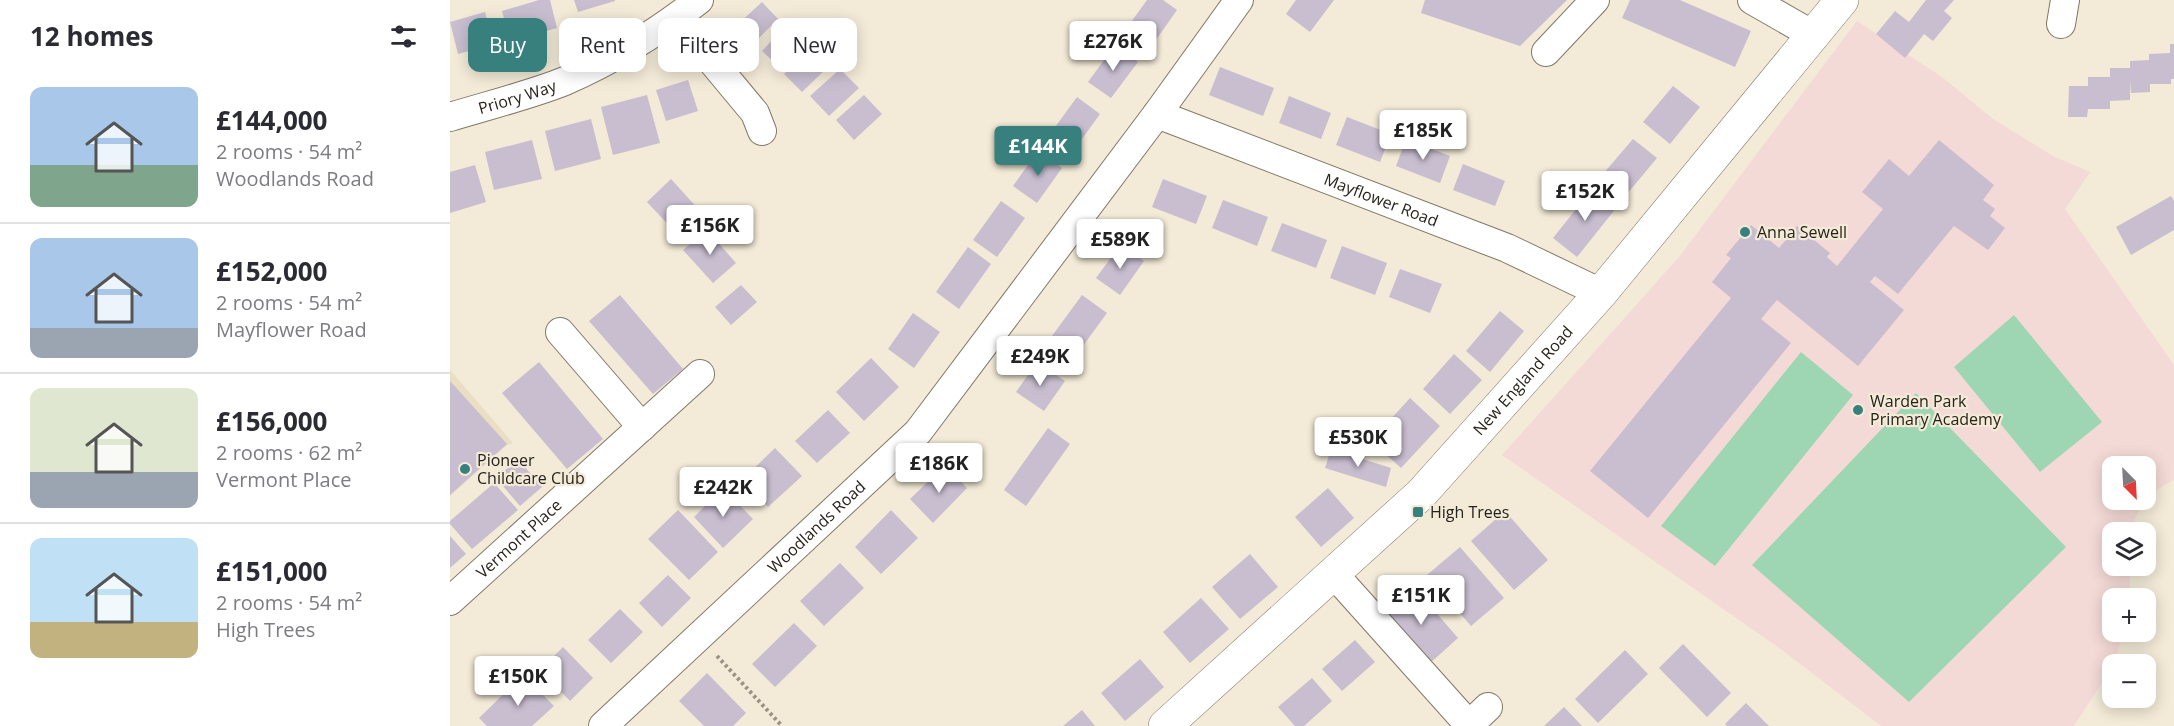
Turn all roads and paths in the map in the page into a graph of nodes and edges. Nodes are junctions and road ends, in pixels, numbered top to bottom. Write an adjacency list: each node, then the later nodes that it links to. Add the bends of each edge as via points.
1 (699, 0): 6 (street, Priory Way)
2 (1239, 0): 11 (street, Woodlands Road)
3 (1595, 0): 9 (street)
4 (1752, 0): 8 (street)
5 (1842, 0): 8 (street, New England Road)
6 (676, 18)
7 (658, 30): 12 (street, Priory Way, via 628,50 563,81)
8 (1813, 35): 14 (street, New England Road)
9 (1546, 52)
10 (720, 72): 13 (street, via 754,113)
11 (1157, 114): 14 (street, Mayflower Road, via 1507,248); 20 (street, Woodlands Road, via 918,432)
12 (450, 117)
13 (762, 131)
14 (1601, 293): 18 (street, New England Road, via 1421,495)
15 (560, 332): 17 (street)
16 (700, 374): 17 (street, Vermont Place)
17 (642, 427): 19 (street, Vermont Place)
18 (1333, 573): 21 (street); 22 (street, New England Road)
19 (450, 601)
20 (708, 628): 23 (street, Woodlands Road); 24 (path)
21 (1476, 719)
22 (1173, 723)
23 (603, 726)
24 (782, 726)

